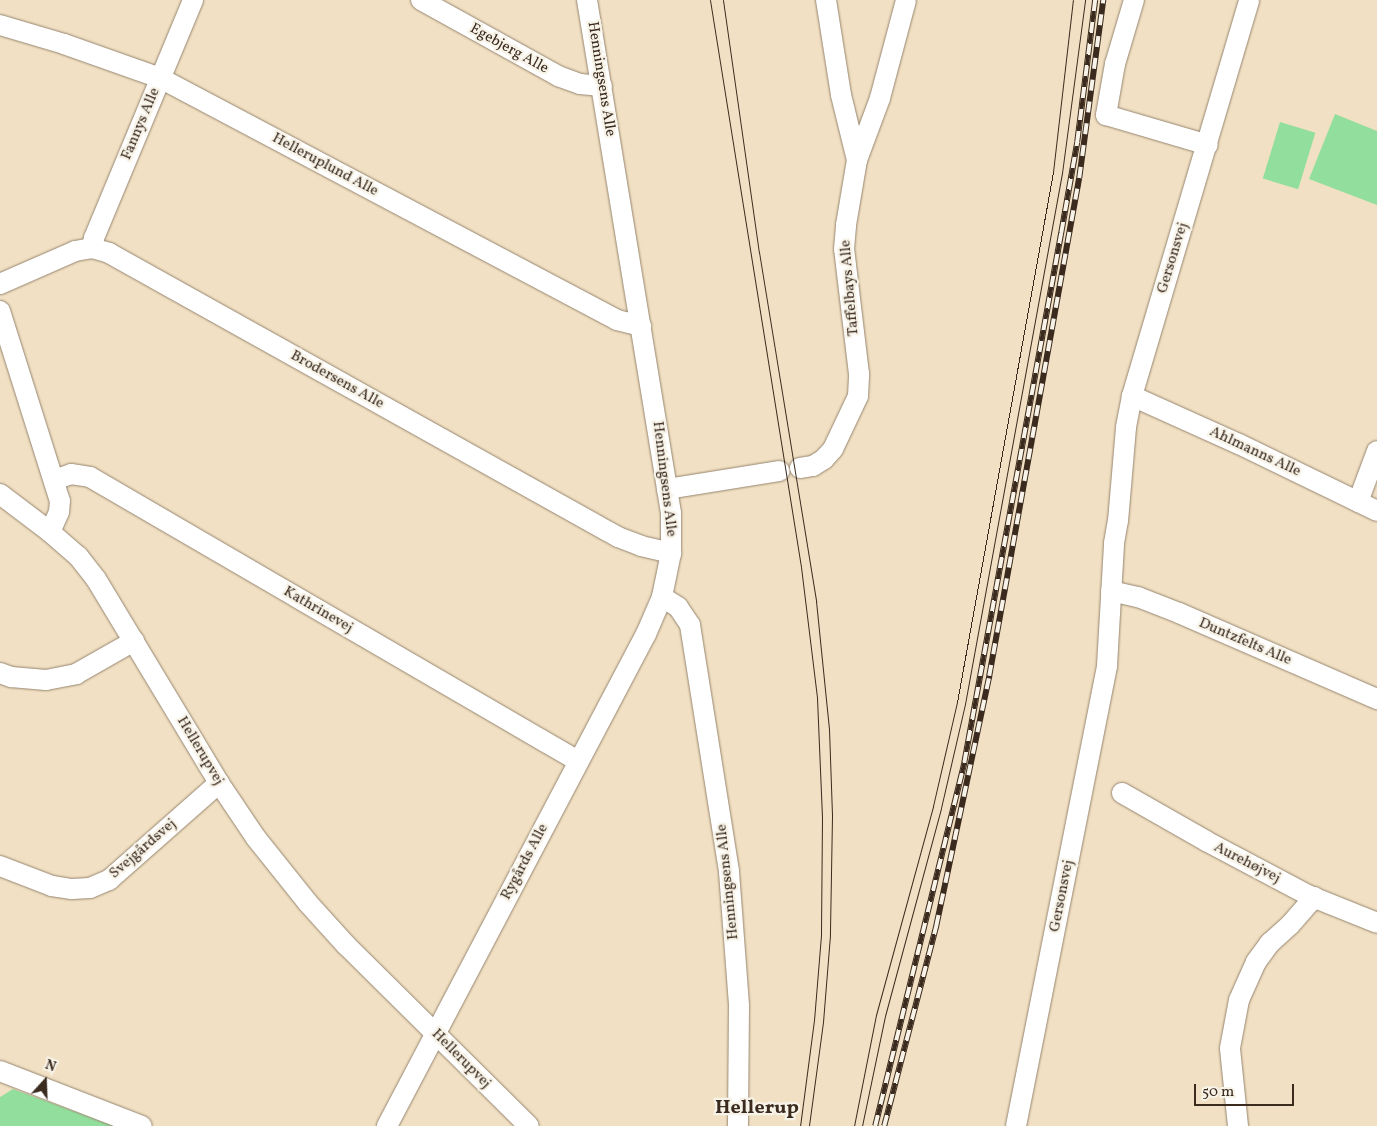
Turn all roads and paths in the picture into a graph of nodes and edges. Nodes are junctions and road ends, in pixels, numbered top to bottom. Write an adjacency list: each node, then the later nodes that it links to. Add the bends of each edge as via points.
1 (193, 0): 9 (street, Fannys Alle)
2 (421, 0): 10 (street, Egebjerg Alle, via 558,76 580,84)
3 (587, 0): 10 (street, Henningsens Alle)
4 (826, 0): 11 (street)
5 (906, 0): 12 (street, Taffelbays Alle)
6 (1134, 0): 13 (street, via 1106,115)
7 (1249, 0): 13 (street, Gersonsvej)
8 (0, 25): 9 (street, Helleruplund Alle)
9 (160, 78): 15 (street, Fannys Alle); 18 (street, Helleruplund Alle, via 617,320)
10 (602, 86): 18 (street, Henningsens Alle)
11 (841, 95): 12 (street, via 863,106); 14 (street)
12 (880, 98): 14 (street, Taffelbays Alle)
13 (1208, 145): 19 (street, Gersonsvej)
14 (857, 160): 22 (street, Taffelbays Alle, via 844,249 859,374 858,396 833,449 813,466)
15 (92, 248): 16 (street, via 74,251); 27 (street, Brodersens Alle, via 109,253 618,537)
16 (0, 284)
17 (0, 311): 21 (street)
18 (641, 326): 22 (street, Henningsens Alle)
19 (1132, 396): 24 (street, Ahlmanns Alle); 28 (street, Gersonsvej, via 1114,544)
20 (1377, 451): 24 (street)
21 (54, 480): 26 (street, via 60,500 59,512); 33 (street, Kathrinevej, via 71,474 90,477)
22 (667, 489): 27 (street, Henningsens Alle, via 673,530)
23 (0, 494): 26 (street, Hellerupvej)
24 (1358, 502): 25 (street, Ahlmanns Alle)
25 (1377, 510)
26 (50, 532): 30 (street, Hellerupvej, via 78,556 96,579)
27 (671, 553): 29 (street, Henningsens Alle)
28 (1117, 592): 32 (street, Duntzfelts Alle, via 1180,613); 45 (street, Gersonsvej, via 1107,666)
29 (662, 597): 33 (street, Rygårds Alle, via 646,634); 44 (street, Henningsens Alle, via 678,607 690,625 729,872 739,1006)
30 (134, 641): 31 (street, via 76,674 46,680); 34 (street, Hellerupvej)
31 (0, 673)
32 (1377, 699)
33 (578, 761): 39 (street, Rygårds Alle)
34 (219, 783): 36 (street, Svejgårdsvej, via 108,880 90,888 52,886); 39 (street, Hellerupvej, via 256,838 307,902)
35 (1122, 793): 37 (street, Aurehøjvej)
36 (0, 866)
37 (1314, 897): 38 (street, Aurehøjvej); 46 (street, via 1270,943 1253,968 1239,1000 1230,1048)
38 (1377, 923)
39 (436, 1033): 42 (street, Rygårds Alle); 43 (street, Hellerupvej)
40 (0, 1071): 41 (street)
41 (142, 1126)
42 (387, 1126)
43 (529, 1126)
44 (738, 1126)
45 (1016, 1126)
46 (1238, 1126)

